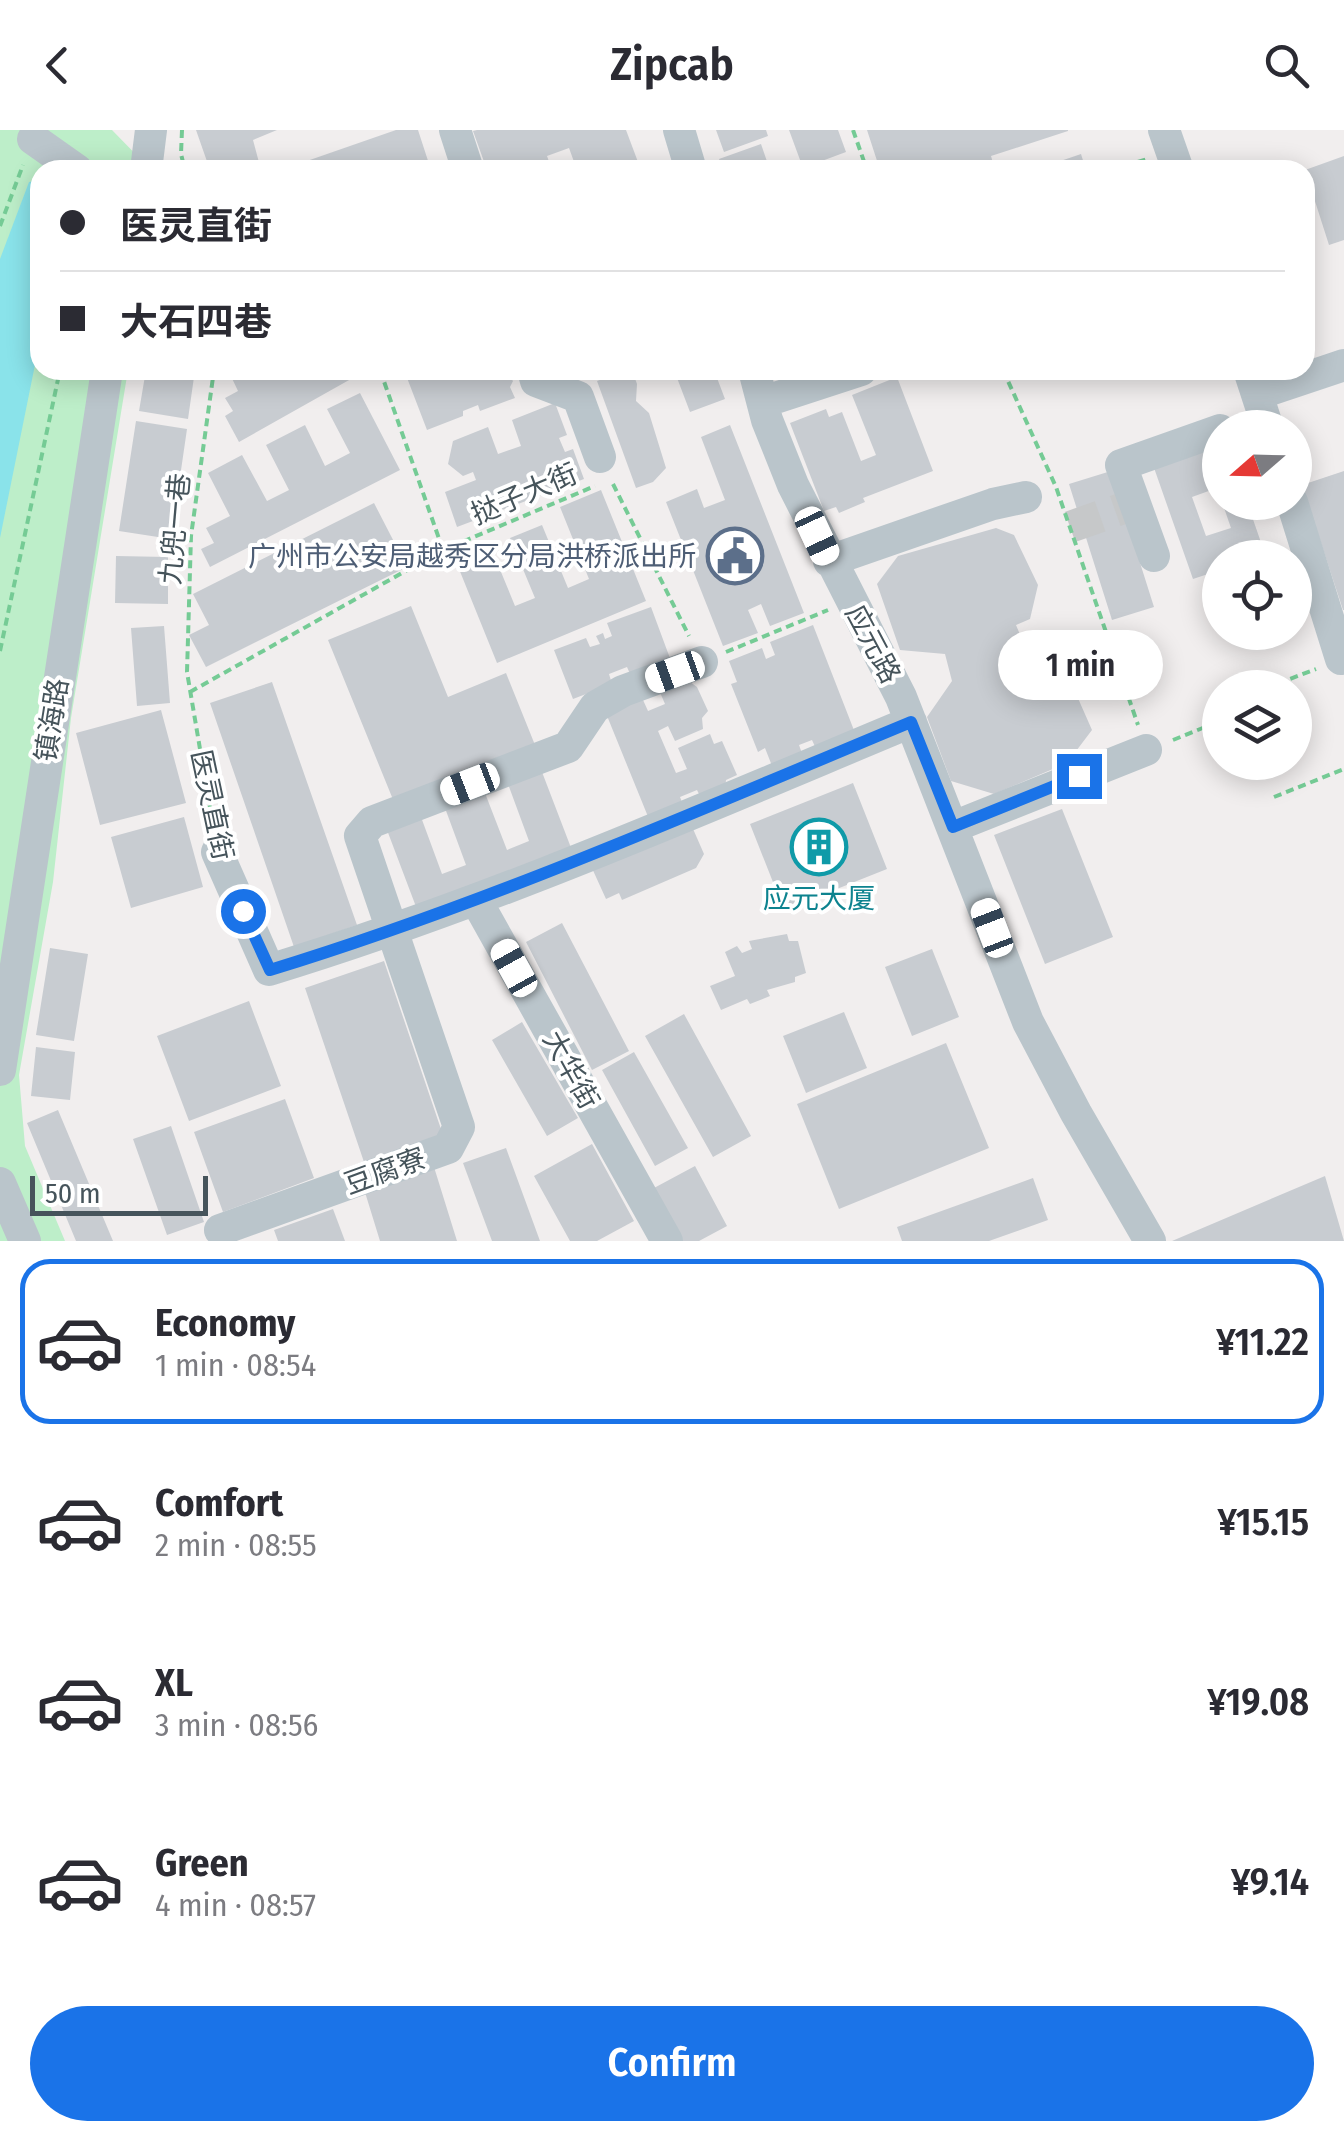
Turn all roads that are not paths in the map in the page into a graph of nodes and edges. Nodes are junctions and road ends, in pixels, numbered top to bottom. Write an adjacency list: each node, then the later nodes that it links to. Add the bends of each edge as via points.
1 (151, 130): 6 (street)
2 (454, 130): 7 (street)
3 (679, 130): 8 (street)
4 (34, 139): 5 (street)
5 (63, 160)
6 (147, 160)
7 (464, 160)
8 (688, 160)
9 (1344, 365): 10 (street)
10 (1315, 370)
11 (105, 380): 33 (street, 镇海路)
12 (544, 380): 20 (street, via 578,397)
13 (757, 380): 16 (street, 应元路)
14 (831, 380): 16 (street)
15 (1254, 382): 17 (street); 18 (street)
16 (764, 402): 24 (street, 应元路, via 792,485)
17 (1238, 410)
18 (1263, 410)
19 (1202, 436): 23 (street, via 1121,464)
20 (597, 472)
21 (1041, 492): 24 (street)
22 (1298, 520): 25 (street)
23 (1154, 556)
24 (829, 561): 27 (street, 应元路)
25 (1341, 660)
26 (702, 662): 32 (street, 豆腐寮, via 595,707 568,748 372,822 360,836)
27 (911, 722): 29 (street, 应元路); 31 (street)
28 (1146, 750): 29 (street)
29 (953, 827): 38 (street, 应元路, via 1028,1022)
30 (217, 852): 32 (street, 医灵直街, via 270,970)
31 (476, 900): 32 (street); 37 (street, 大华街)
32 (392, 932): 35 (street, 豆腐寮, via 458,1127 448,1148)
33 (0, 1070)
34 (0, 1183): 36 (street)
35 (220, 1230)
36 (25, 1241)
37 (667, 1241)
38 (1150, 1241)

